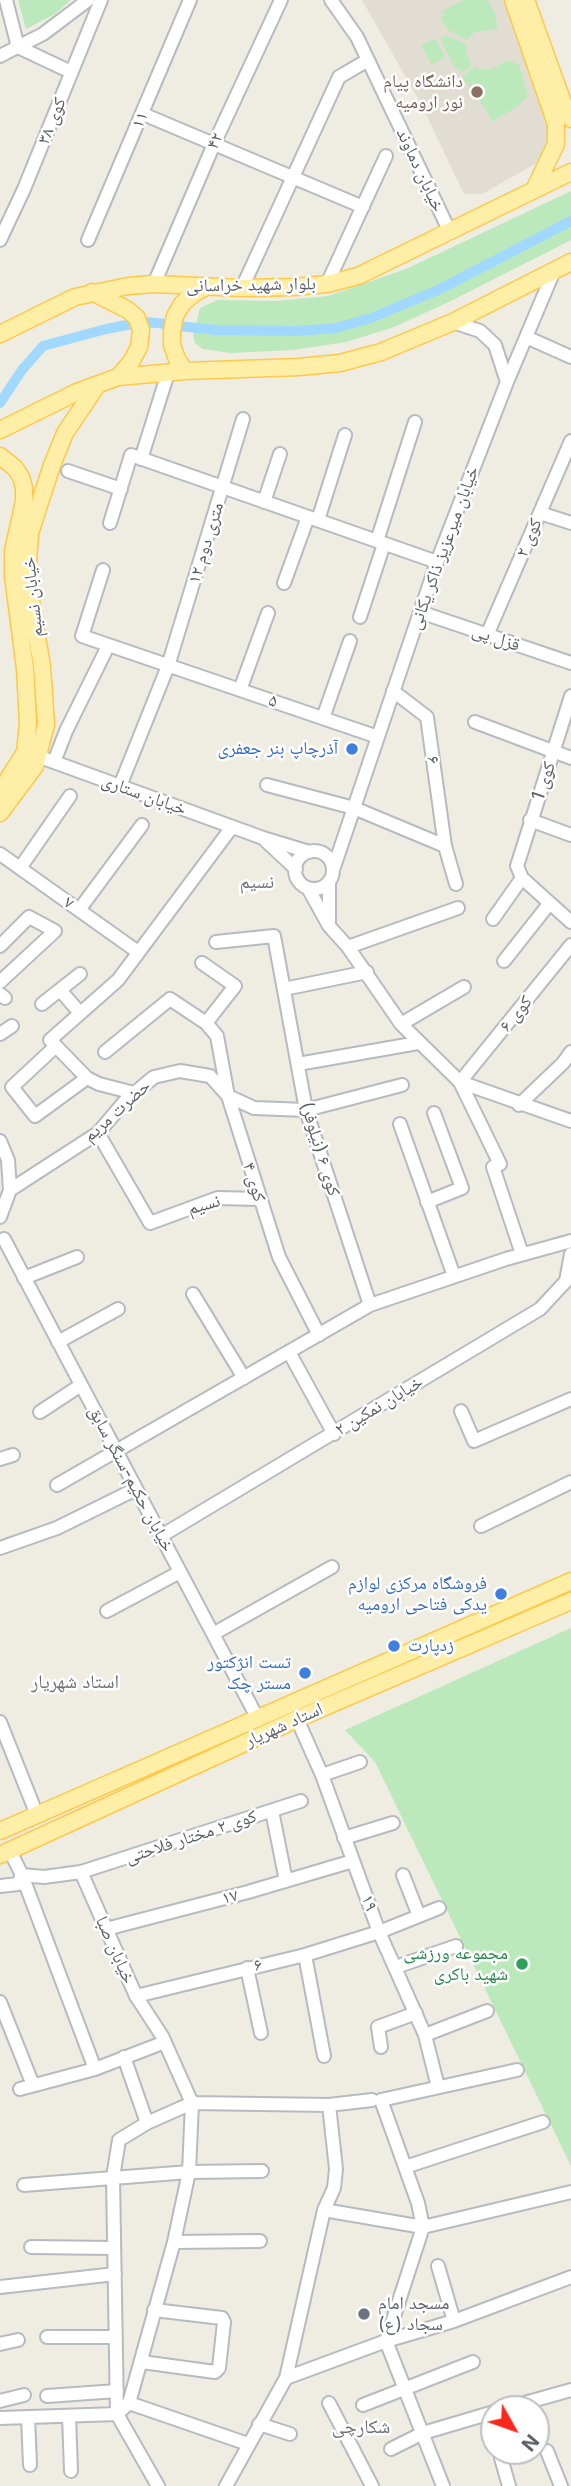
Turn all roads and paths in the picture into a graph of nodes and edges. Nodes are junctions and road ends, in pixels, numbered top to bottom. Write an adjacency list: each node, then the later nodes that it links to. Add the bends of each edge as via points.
1 (6, 0): 9 (street)
2 (88, 0): 9 (street)
3 (102, 0): 12 (street, کوی ۳۸)
4 (190, 0): 14 (street, ۱۱)
5 (281, 0): 15 (street, ۴۲)
6 (331, 0): 11 (street, خیابان دماوند)
7 (513, 0): 13 (main road)
8 (526, 0): 13 (main road)
9 (19, 47): 10 (street); 12 (street)
10 (0, 56)
11 (368, 60): 19 (street, via 339,77); 22 (street, خیابان دماوند)
12 (71, 72): 23 (street, کوی ۳۸)
13 (563, 113): 16 (main road)
14 (143, 114): 15 (street); 24 (street, ۱۱)
15 (214, 144): 19 (street); 27 (street, ۴۲)
16 (564, 146): 20 (main road)
17 (386, 156): 21 (street)
18 (571, 172): 20 (main road, بلوار شهید خراسانی)
19 (292, 177): 21 (street); 30 (street)
20 (535, 188): 22 (main road, بلوار شهید خراسانی)
21 (363, 207): 28 (street)
22 (449, 230): 28 (main road, بلوار شهید خراسانی, via 358,275)
23 (0, 240)
24 (88, 240)
25 (571, 262): 26 (main road)
26 (554, 271): 32 (main road); 34 (street, خیابان میرعزیز ذاکر یکانی)
27 (153, 284): 29 (main road, بلوار شهید خراسانی); 31 (main road, بلوار شهید خراسانی)
28 (327, 284): 30 (main road, بلوار شهید خراسانی)
29 (206, 287): 30 (main road, بلوار شهید خراسانی); 36 (main road, via 182,304 175,316 172,345)
30 (243, 288)
31 (92, 292): 33 (main road, بلوار شهید خراسانی); 38 (main road, via 128,310 141,330 139,347)
32 (453, 322): 36 (main road, via 381,352 340,363); 39 (street, via 480,331 495,345)
33 (0, 334)
34 (526, 337): 35 (street); 39 (street, خیابان میرعزیز ذاکر یکانی)
35 (571, 357)
36 (185, 370): 37 (main road)
37 (168, 373): 38 (main road); 48 (street)
38 (118, 377): 40 (main road)
39 (507, 382): 58 (street, خیابان میرعزیز ذاکر یکانی)
40 (98, 384): 43 (main road); 76 (main road, خیابان نسیم, via 65,433 27,550 46,698)
41 (243, 419): 50 (street, ۱۲ متری دوم)
42 (415, 422): 57 (street)
43 (0, 430)
44 (345, 435): 54 (street)
45 (571, 441): 53 (street, کوی ۲)
46 (280, 454): 52 (street)
47 (0, 456): 76 (main road, خیابان نسیم, via 21,477 24,501 15,538 13,576 28,723)
48 (141, 459): 50 (street); 51 (street, via 131,455)
49 (68, 471): 51 (street)
50 (223, 487): 52 (street); 68 (street, ۱۲ متری دوم)
51 (121, 489): 55 (street)
52 (264, 502): 54 (street)
53 (540, 513): 56 (street); 64 (street, کوی ۲)
54 (313, 519): 57 (street); 60 (street)
55 (110, 523)
56 (571, 523)
57 (380, 542): 58 (street); 63 (street)
58 (437, 562): 61 (street, خیابان میرعزیز ذاکر یکانی)
59 (103, 570): 66 (street, ۵, via 82,636)
60 (284, 583)
61 (420, 612): 64 (street, قزل پی); 70 (street, خیابان میرعزیز ذاکر یکانی)
62 (268, 613): 69 (street)
63 (360, 617)
64 (487, 635): 67 (street, قزل پی)
65 (351, 641): 72 (street)
66 (108, 646): 68 (street, ۵); 76 (street, via 66,731)
67 (571, 663)
68 (168, 666): 69 (street, ۵); 79 (street, ۱۲ متری دوم)
69 (240, 690): 72 (street, ۵)
70 (393, 691): 74 (street, خیابان میرعزیز ذاکر یکانی); 90 (street, ۶, via 427,717)
71 (571, 696): 75 (street, کوی 1)
72 (323, 718): 74 (street, ۵)
73 (475, 722): 75 (street)
74 (378, 737): 82 (street, خیابان میرعزیز ذاکر یکانی)
75 (555, 752): 77 (street); 84 (street, کوی 1)
76 (39, 757): 79 (street, خیابان ستاری); 80 (main road, خیابان نسیم); 83 (main road, خیابان نسیم)
77 (571, 758)
78 (267, 785): 82 (street)
79 (120, 786): 86 (street, خیابان ستاری)
80 (0, 792)
81 (70, 796): 93 (street)
82 (354, 808): 87 (street, خیابان میرعزیز ذاکر یکانی); 90 (street)
83 (0, 813)
84 (530, 820): 88 (street); 95 (street, کوی 1)
85 (142, 825): 101 (street)
86 (232, 827): 89 (street, خیابان ستاری); 109 (street)
87 (346, 828): 91 (street); 96 (street, خیابان میرعزیز ذاکر یکانی)
88 (571, 835)
89 (263, 838): 91 (street, خیابان ستاری); 94 (street)
90 (445, 846): 97 (street, ۶)
91 (315, 852): 94 (street, via 300,859); 96 (street, via 330,859)
92 (0, 854): 93 (street, ۷)
93 (20, 868): 101 (street, ۷)
94 (296, 869): 98 (street, via 299,881)
95 (519, 872): 99 (street); 102 (street, کوی 1)
96 (331, 876): 98 (street, via 320,888); 104 (street, خیابان میرعزیز ذاکر یکانی)
97 (456, 884)
98 (308, 888): 104 (street)
99 (549, 904): 103 (street); 110 (street)
100 (458, 908): 108 (street)
101 (79, 910): 109 (street, ۷)
102 (493, 919)
103 (571, 922)
104 (330, 926): 108 (street)
105 (216, 942): 116 (street, کوی ۶ (نیلوفر), via 274,936)
106 (571, 945): 130 (street, کوی ۶)
107 (0, 946): 114 (street, via 29,917 55,931)
108 (348, 947): 112 (street)
109 (138, 952): 119 (street, via 118,980)
110 (504, 961)
111 (202, 963): 120 (street, via 235,986)
112 (367, 972): 116 (street); 121 (street)
113 (80, 974): 117 (street)
114 (0, 982)
115 (464, 987): 121 (street)
116 (284, 989): 128 (street, کوی ۶ (نیلوفر))
117 (60, 990): 118 (street); 119 (street)
118 (42, 1004)
119 (80, 1013): 125 (street, via 50,1040)
120 (206, 1023): 126 (street, via 170,999); 133 (street, کوی ۴, via 217,1036)
121 (401, 1024): 124 (street)
122 (12, 1026): 123 (street)
123 (0, 1034)
124 (418, 1043): 128 (street); 130 (street)
125 (56, 1046): 129 (street); 129 (street, via 12,1087 35,1116)
126 (105, 1052)
127 (571, 1052): 134 (street)
128 (298, 1064): 135 (street, کوی ۶ (نیلوفر))
129 (87, 1078): 132 (street)
130 (460, 1082): 134 (street); 148 (street, via 497,1166)
131 (402, 1085): 135 (street)
132 (134, 1093): 133 (street, حضرت مریم, via 154,1077 180,1071 211,1076); 139 (street, حضرت مریم)
133 (228, 1096): 135 (street, via 254,1108); 142 (street, کوی ۴)
134 (519, 1105): 137 (street)
135 (306, 1110): 155 (street, کوی ۶ (نیلوفر))
136 (434, 1113): 143 (street, via 462,1188)
137 (571, 1121)
138 (400, 1124): 143 (street)
139 (98, 1133): 141 (street, حضرت مریم); 142 (street, نسیم, via 150,1223 218,1198)
140 (0, 1141): 141 (street, via 8,1160)
141 (10, 1190): 144 (street)
142 (259, 1199): 157 (street, کوی ۴, via 279,1257)
143 (427, 1202): 151 (street)
144 (0, 1217)
145 (2, 1234): 147 (street); 152 (street, خیابان حکیم-سنگر سابق)
146 (571, 1241): 148 (street)
147 (0, 1254)
148 (522, 1254): 151 (street)
149 (571, 1254): 153 (street, خیابان نمکین ۲)
150 (77, 1257): 152 (street)
151 (454, 1276): 155 (street)
152 (24, 1278): 158 (street, خیابان حکیم-سنگر سابق)
153 (568, 1287): 165 (street, خیابان نمکین ۲, via 540,1309)
154 (193, 1294): 160 (street)
155 (370, 1305): 157 (street)
156 (118, 1309): 158 (street)
157 (319, 1335): 159 (street)
158 (58, 1342): 161 (street, خیابان حکیم-سنگر سابق)
159 (289, 1352): 160 (street); 165 (street)
160 (244, 1378): 166 (street)
161 (81, 1385): 164 (street); 166 (street, خیابان حکیم-سنگر سابق)
162 (571, 1399): 163 (street, via 474,1441)
163 (461, 1411)
164 (40, 1412)
165 (334, 1434): 173 (street, خیابان نمکین ۲)
166 (116, 1452): 170 (street); 171 (street, خیابان حکیم-سنگر سابق)
167 (13, 1455): 168 (street)
168 (0, 1459)
169 (571, 1482): 172 (street)
170 (57, 1485)
171 (136, 1489): 173 (street, خیابان حکیم-سنگر سابق); 174 (street, via 57,1528)
172 (481, 1526)
173 (161, 1536): 176 (street, خیابان حکیم-سنگر سابق)
174 (0, 1548)
175 (332, 1567): 180 (street)
176 (180, 1572): 179 (street); 180 (street, خیابان حکیم-سنگر سابق)
177 (571, 1581): 181 (main road, استاد شهریار)
178 (571, 1601): 183 (main road, استاد شهریار)
179 (107, 1611)
180 (213, 1634): 185 (street, خیابان حکیم-سنگر سابق)
181 (419, 1647): 182 (main road, استاد شهریار); 183 (main road)
182 (392, 1660): 184 (main road); 185 (main road, استاد شهریار)
183 (426, 1663): 184 (main road, استاد شهریار)
184 (399, 1675): 186 (main road, استاد شهریار)
185 (258, 1719): 192 (main road, استاد شهریار)
186 (297, 1719): 189 (street, ۱۹); 196 (main road, استاد شهریار)
187 (0, 1721): 192 (street)
188 (360, 1762): 189 (street)
189 (322, 1775): 195 (street, ۱۹)
190 (301, 1801): 191 (street, کوی ۲ مختار فلاحتی)
191 (272, 1811): 198 (street, کوی ۲ مختار فلاحتی); 201 (street)
192 (37, 1815): 194 (main road, استاد شهریار)
193 (393, 1823): 195 (street)
194 (0, 1831)
195 (345, 1838): 197 (street, ۱۹)
196 (5, 1853): 199 (street)
197 (353, 1861): 201 (street, ۱۷); 206 (street, ۱۹)
198 (81, 1872): 199 (street); 205 (street, خیابان صبا)
199 (22, 1875): 202 (street, via 18,1884); 221 (street)
200 (403, 1875): 204 (street)
201 (286, 1881): 205 (street, ۱۷)
202 (0, 1886)
203 (439, 1908): 204 (street, ۶)
204 (419, 1916): 206 (street, ۶)
205 (106, 1929): 211 (street, خیابان صبا)
206 (379, 1932): 208 (street, ۶); 209 (street, ۱۹)
207 (456, 1946): 209 (street)
208 (305, 1955): 210 (street, ۶); 219 (street)
209 (396, 1967): 214 (street, ۱۹)
210 (247, 1968): 211 (street, ۶); 215 (street)
211 (136, 1996): 217 (street, خیابان صبا)
212 (0, 2002): 221 (street, via 26,2087)
213 (487, 2011): 216 (street)
214 (416, 2013): 216 (street, ۱۹); 218 (street, via 378,2027)
215 (261, 2033)
216 (425, 2035): 223 (street, ۱۹)
217 (165, 2042): 220 (street); 225 (street, خیابان صبا)
218 (382, 2047)
219 (324, 2056)
220 (124, 2057): 221 (street); 228 (street)
221 (95, 2069)
222 (517, 2070): 223 (street)
223 (438, 2087): 229 (street, via 381,2100)
224 (372, 2100): 226 (street)
225 (192, 2103): 226 (street); 228 (street); 231 (street)
226 (329, 2105): 235 (street, via 336,2169)
227 (543, 2122): 229 (street)
228 (147, 2123): 232 (street, via 119,2140)
229 (405, 2166): 236 (street)
230 (262, 2171): 231 (street)
231 (189, 2172): 232 (street); 238 (street)
232 (113, 2177): 233 (street); 240 (street)
233 (24, 2185)
234 (571, 2192): 236 (street)
235 (324, 2210): 236 (street); 254 (street)
236 (423, 2227): 250 (street)
237 (260, 2241): 238 (street)
238 (174, 2242): 245 (street)
239 (31, 2247): 240 (street)
240 (112, 2248): 242 (street)
241 (438, 2266): 246 (street)
242 (115, 2274): 244 (street); 248 (street)
243 (571, 2277): 246 (street)
244 (0, 2287)
245 (154, 2310): 252 (street); 252 (street, via 222,2318 219,2368 215,2372)
246 (454, 2321): 250 (street)
247 (47, 2337): 248 (street)
248 (116, 2337): 257 (street)
249 (18, 2340): 251 (street)
250 (386, 2341): 254 (street); 255 (street)
251 (0, 2344)
252 (142, 2362): 262 (street)
253 (473, 2362): 255 (street)
254 (286, 2378): 270 (street)
255 (406, 2388): 264 (street); 271 (street)
256 (571, 2390): 260 (street)
257 (117, 2391): 259 (street); 265 (street)
258 (24, 2395): 261 (street)
259 (47, 2396)
260 (550, 2396)
261 (0, 2400)
262 (129, 2403): 265 (street); 273 (street)
263 (329, 2403): 281 (street)
264 (363, 2405)
265 (117, 2414): 266 (street); 279 (street)
266 (69, 2416): 268 (street); 278 (street)
267 (480, 2416): 271 (street)
268 (28, 2417): 269 (street); 276 (street)
269 (0, 2418)
270 (259, 2424): 272 (street); 273 (street)
271 (423, 2433): 274 (street); 282 (street)
272 (290, 2434)
273 (248, 2444): 280 (street)
274 (391, 2449)
275 (550, 2458): 284 (street)
276 (30, 2465)
277 (502, 2465): 283 (street)
278 (71, 2471)
279 (158, 2486)
280 (226, 2486)
281 (372, 2486)
282 (443, 2486)
283 (509, 2486)
284 (561, 2486)

